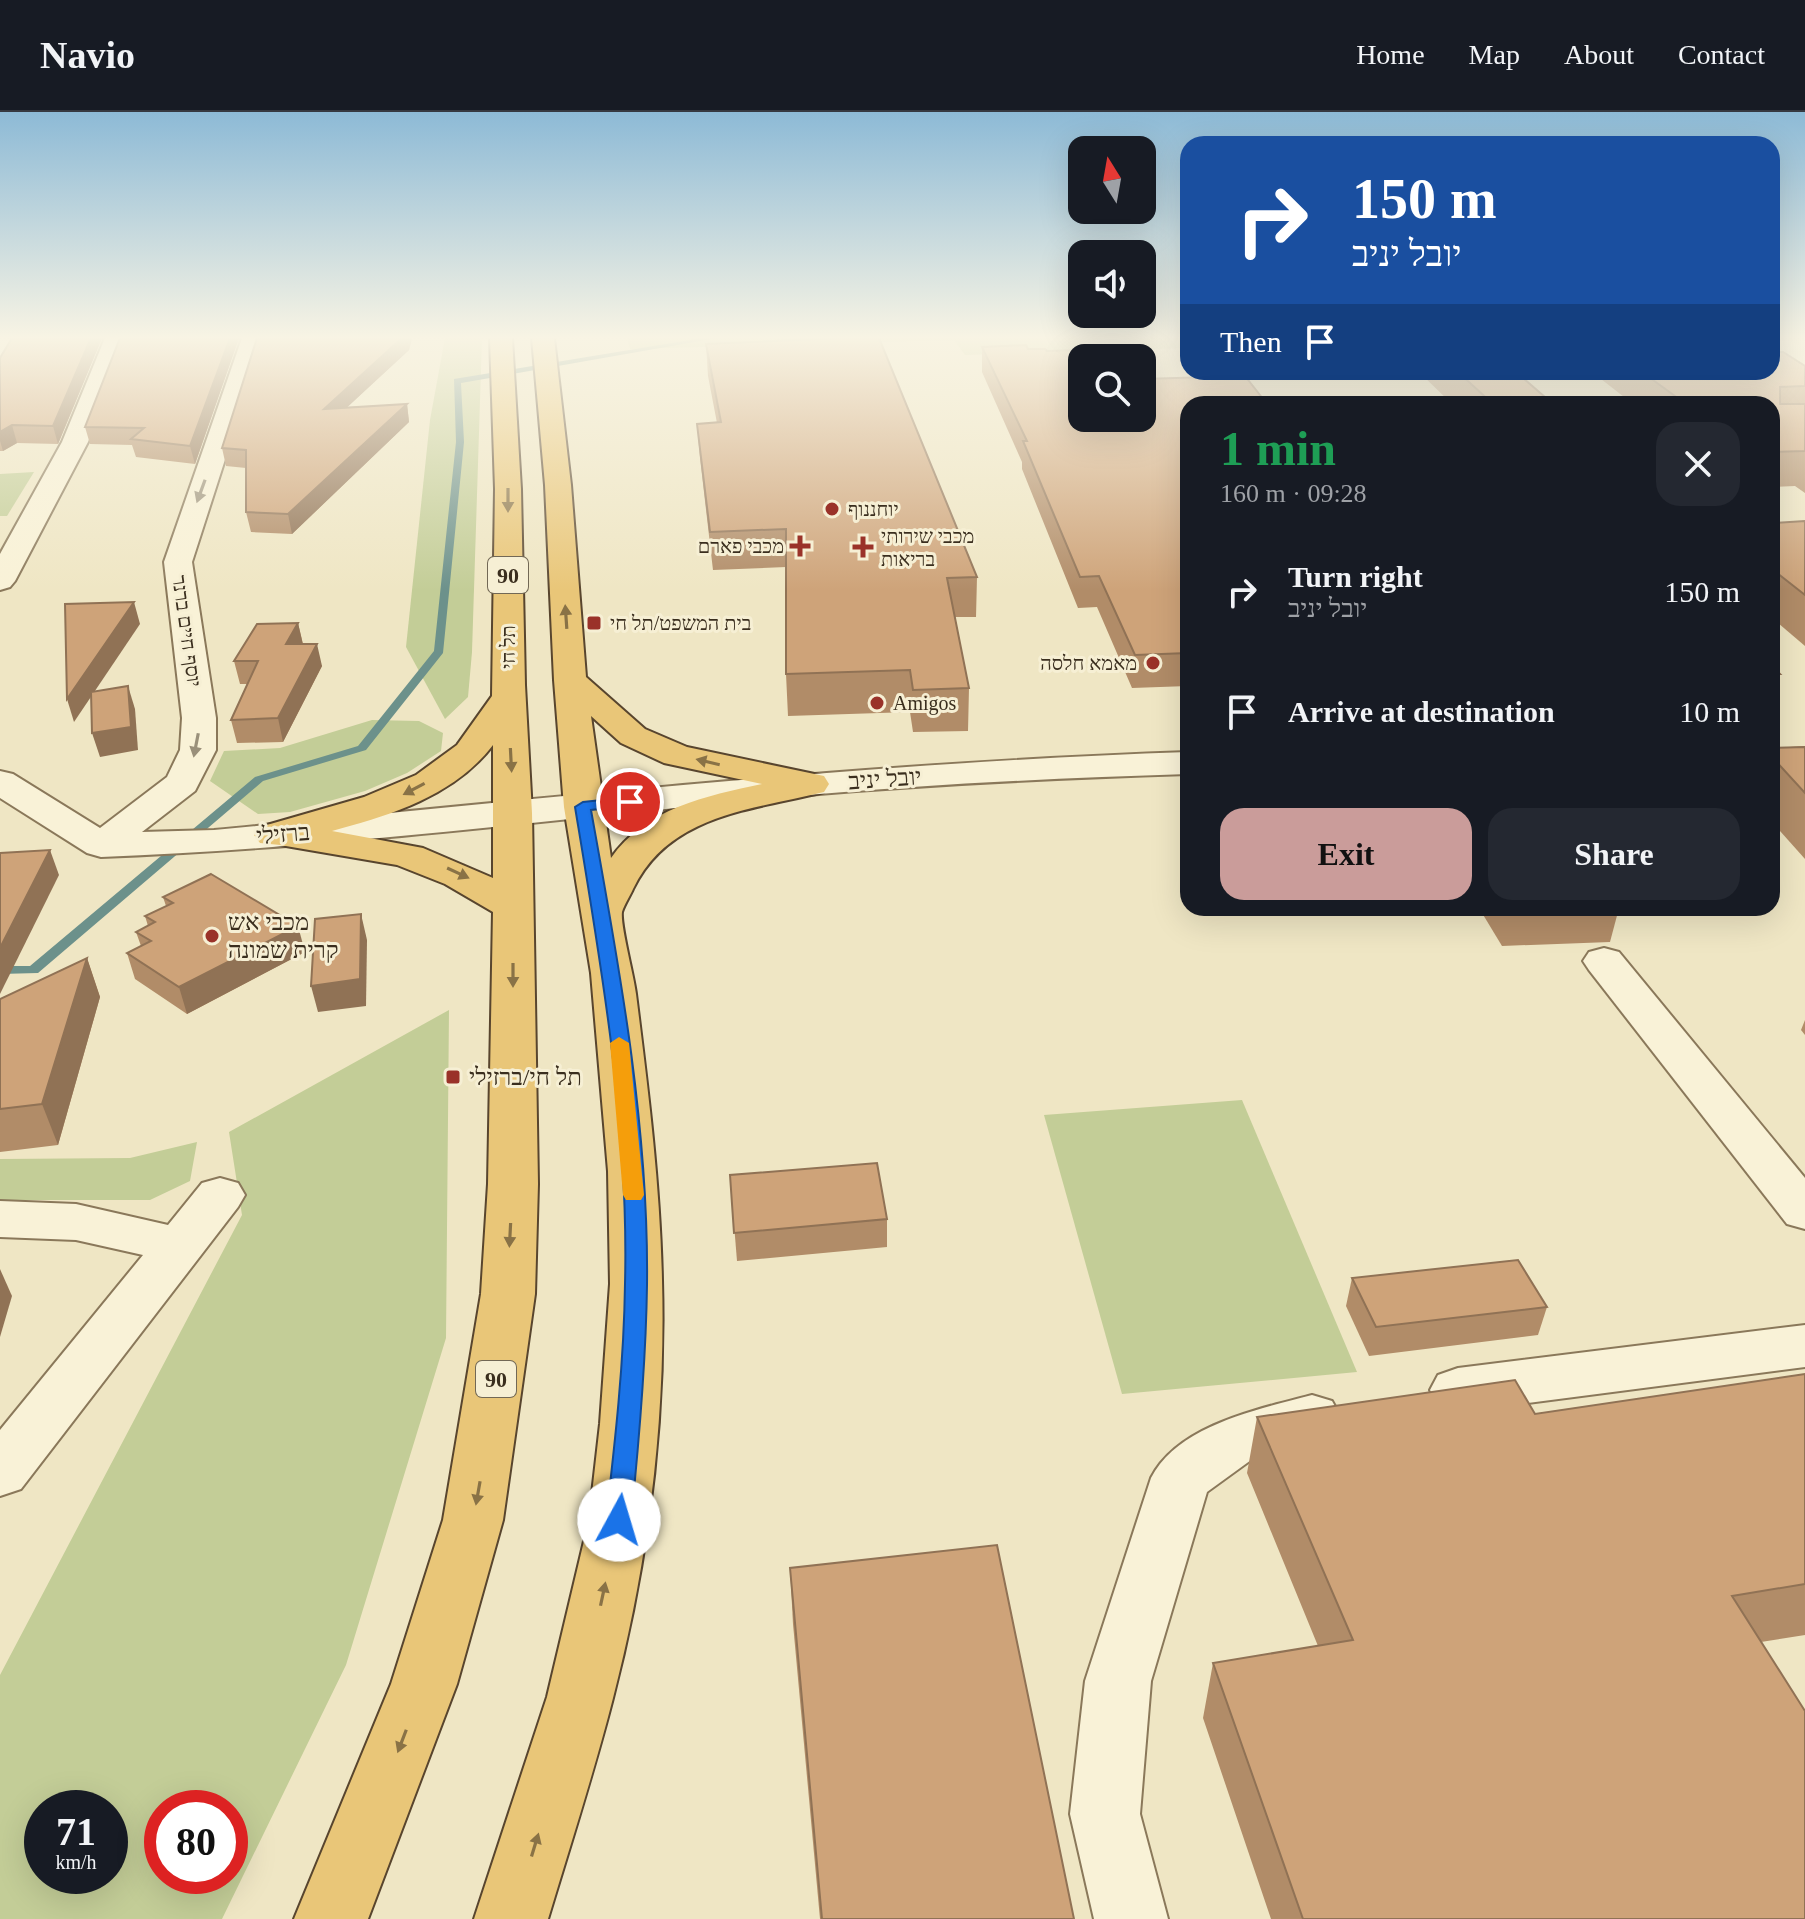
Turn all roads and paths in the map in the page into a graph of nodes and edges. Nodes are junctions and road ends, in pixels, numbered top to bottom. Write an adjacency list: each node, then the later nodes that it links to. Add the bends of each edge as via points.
1 (83, 422): 5 (street)
2 (225, 422): 14 (street, יוסף חיים ברנר, one-way to 14, via 178,562 199,718 198,750 182,783)
3 (505, 422): 7 (highway, תל חי / 90, one-way to 7)
4 (552, 422): 6 (highway, 90, one-way to 4)
5 (0, 581)
6 (570, 680): 10 (highway, one-way to 6, via 662,749 633,736); 11 (highway, 90)
7 (508, 697): 12 (highway, תל חי / 90, one-way to 12); 13 (highway, one-way to 13, via 469,753 442,774 359,812)
8 (1180, 763): 10 (street, יובל יניב)
9 (0, 782): 14 (street)
10 (811, 784): 11 (street, יובל יניב); 16 (highway, via 701,811 664,826 636,851)
11 (583, 807): 12 (street, ברזילי); 16 (highway, 90)
12 (513, 813): 13 (street, ברזילי); 15 (highway, 90)
13 (273, 835): 14 (street, ברזילי); 15 (highway, one-way to 15, via 405,853 476,882)
14 (101, 845)
15 (513, 907): 24 (highway, 90, one-way to 24, via 508,1294 479,1490 424,1684)
16 (601, 914): 25 (highway, 90, one-way to 16, via 580,1697 619,1520 629,1424 636,1284 633,1171)
17 (1604, 961): 19 (street)
18 (220, 1195): 21 (street)
19 (1805, 1212)
20 (0, 1219): 21 (street, via 76,1222)
21 (180, 1246): 23 (street)
22 (1805, 1346): 26 (street, via 1389,1399 1240,1437 1181,1478 1118,1681 1105,1814)
23 (0, 1472)
24 (331, 1919)
25 (511, 1919)
26 (1131, 1919)

